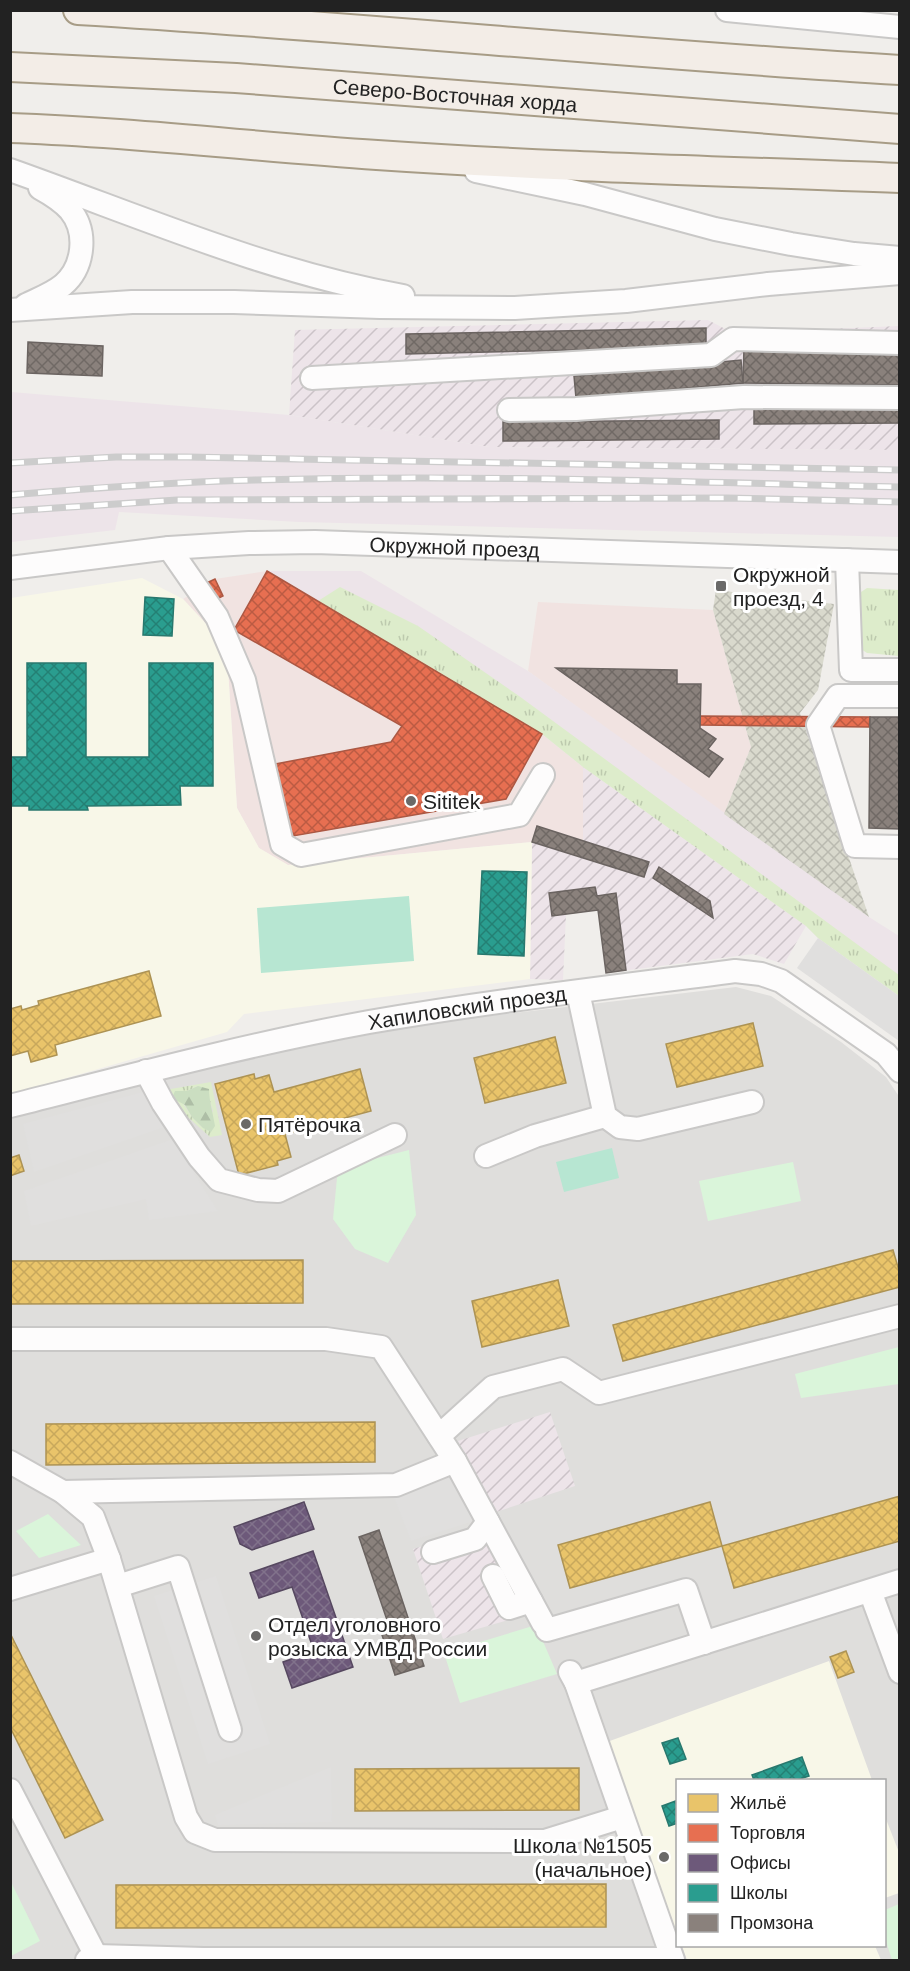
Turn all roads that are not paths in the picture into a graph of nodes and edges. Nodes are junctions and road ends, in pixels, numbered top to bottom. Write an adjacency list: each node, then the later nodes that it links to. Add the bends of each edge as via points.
1 (78, 10): 4 (main road)
2 (175, 10): 4 (main road)
3 (727, 10): 5 (street)
4 (235, 19): 7 (main road)
5 (900, 27)
6 (10, 67): 9 (main road, Северо-Восточная хорда, via 236,78)
7 (900, 70)
8 (10, 128): 10 (main road, via 134,134)
9 (900, 129)
10 (377, 155): 12 (main road); 13 (street, via 495,174 791,244)
11 (10, 170): 15 (street, via 302,274); 16 (street, via 68,209 78,224 82,243 76,269 64,284)
12 (900, 178)
13 (900, 258)
14 (900, 273): 15 (street, via 626,301)
15 (468, 308): 16 (street, via 132,302)
16 (15, 309)
17 (900, 343): 18 (street, via 733,339 711,355)
18 (312, 378)
19 (900, 398): 20 (street, via 744,397)
20 (509, 410)
21 (169, 548): 22 (street, Окружной проезд, via 315,542); 24 (street, Окружной проезд); 27 (street, via 217,617 244,680 282,844 301,855 519,815)
22 (847, 560): 23 (street, Окружной проезд); 25 (street, via 851,670)
23 (900, 562)
24 (10, 568)
25 (900, 670)
26 (900, 696): 28 (street, via 838,696 818,725 855,846)
27 (543, 776)
28 (900, 847)
29 (578, 992): 30 (street, Хапиловский проезд, via 370,1022); 31 (street, Хапиловский проезд, via 735,971 761,974 781,981 886,1054); 34 (street)
30 (146, 1071): 33 (street, Хапиловский проезд); 35 (street, via 199,1157 219,1180 279,1191)
31 (900, 1071)
32 (752, 1102): 34 (street, via 638,1129 620,1127)
33 (10, 1106)
34 (605, 1116): 36 (street, via 535,1136)
35 (395, 1135)
36 (486, 1156)
37 (900, 1316): 39 (street, via 599,1394 563,1369 493,1387)
38 (10, 1339): 39 (street, via 326,1339 381,1347)
39 (439, 1436): 40 (street)
40 (455, 1461): 42 (street, via 396,1485); 43 (street)
41 (10, 1462): 42 (street)
42 (63, 1492): 45 (street, via 93,1517)
43 (488, 1522): 44 (street, via 475,1539); 51 (street)
44 (433, 1552)
45 (109, 1559): 48 (street); 49 (street)
46 (493, 1576): 51 (street, via 510,1608)
47 (900, 1581): 50 (street)
48 (118, 1586): 54 (street, via 177,1568); 56 (street, via 186,1816 195,1832 215,1840 545,1841)
49 (10, 1589)
50 (870, 1591): 52 (street); 53 (street)
51 (531, 1601): 52 (street, via 545,1626 686,1590)
52 (704, 1643): 56 (street, via 573,1678)
53 (900, 1672)
54 (230, 1730)
55 (10, 1790): 57 (street)
56 (622, 1817): 59 (street)
57 (91, 1958): 58 (street)
58 (203, 1960): 59 (street)
59 (673, 1960)

